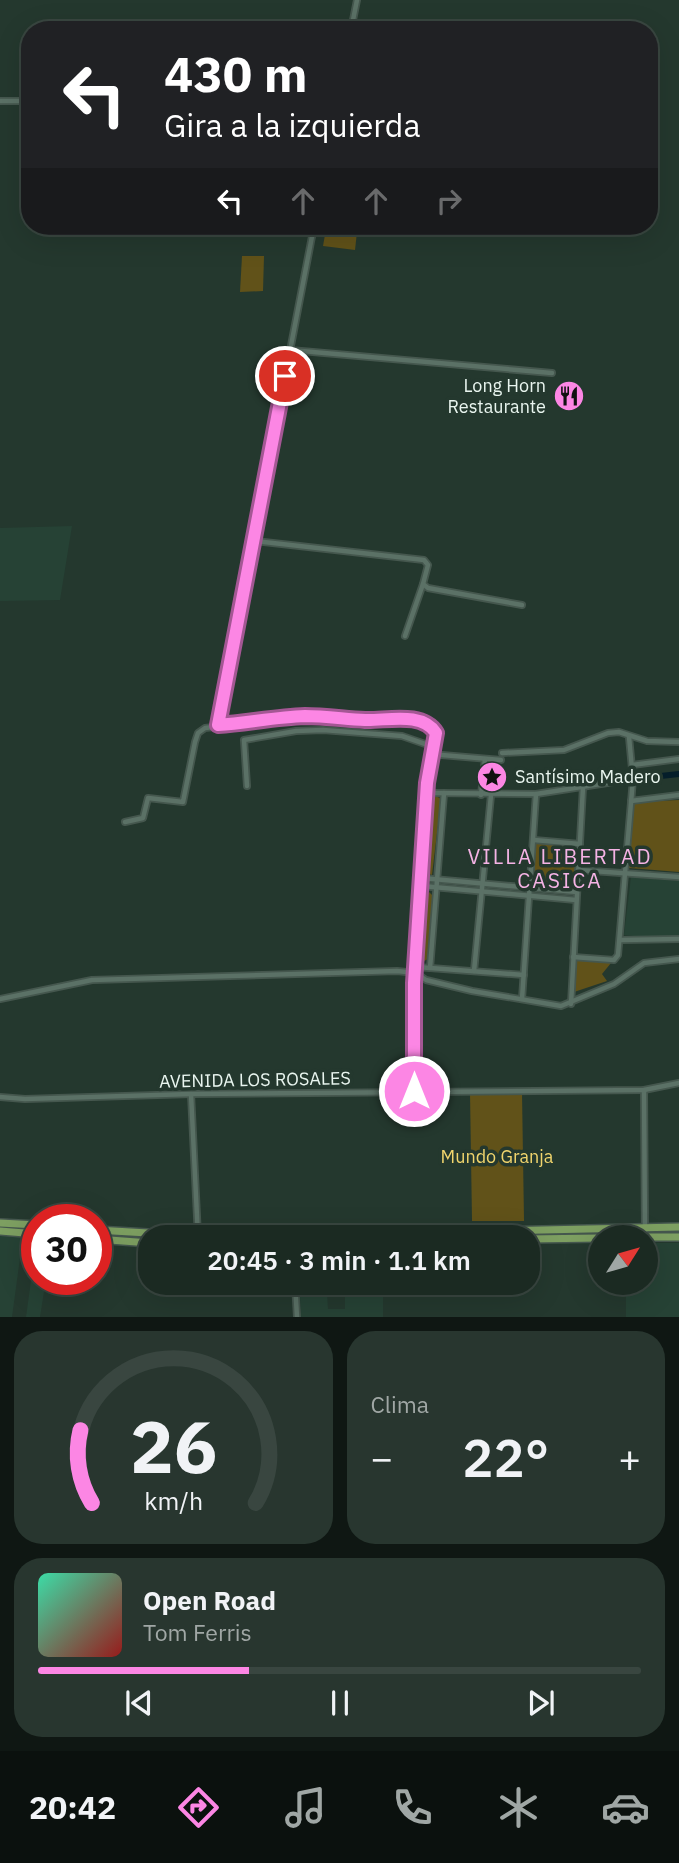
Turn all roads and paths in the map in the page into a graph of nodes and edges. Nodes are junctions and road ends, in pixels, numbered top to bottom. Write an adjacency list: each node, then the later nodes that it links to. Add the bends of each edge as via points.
1 (357, 0): 2 (street)
2 (353, 21)
3 (0, 101): 4 (street)
4 (21, 101)
5 (312, 235): 6 (street)
6 (290, 350): 7 (street); 8 (street)
7 (551, 373)
8 (254, 541): 9 (street, via 424,560 428,565); 12 (street)
9 (423, 584): 10 (street); 11 (street)
10 (522, 605)
11 (405, 636)
12 (218, 725): 15 (street, via 306,716 395,718 432,727 436,733); 32 (street, via 198,733 183,802 148,798 143,818)
13 (629, 737): 14 (street); 16 (street, via 608,733 564,750); 21 (street)
14 (679, 742)
15 (431, 746): 17 (street); 23 (street, via 402,736 323,730 244,740)
16 (502, 753)
17 (430, 754): 18 (street); 38 (street)
18 (485, 759): 20 (street); 28 (street)
19 (679, 759): 21 (street)
20 (501, 761)
21 (632, 765): 22 (street)
22 (633, 779): 24 (street); 31 (street)
23 (247, 786)
24 (583, 787): 27 (street); 34 (street)
25 (433, 793): 26 (street)
26 (444, 793): 28 (street); 39 (street)
27 (536, 794): 29 (street); 33 (street)
28 (481, 795): 29 (street)
29 (491, 795): 40 (street)
30 (679, 795): 31 (street)
31 (631, 801): 36 (street)
32 (124, 822)
33 (534, 840): 34 (street); 43 (street)
34 (580, 844): 35 (street)
35 (578, 870): 36 (street); 44 (street)
36 (625, 873): 37 (street); 49 (street)
37 (679, 877)
38 (422, 878): 39 (street); 41 (street)
39 (436, 879): 40 (street); 42 (street)
40 (482, 883): 43 (street); 45 (street)
41 (422, 886): 42 (street); 53 (street)
42 (435, 887): 45 (street); 52 (street)
43 (530, 887): 44 (street); 46 (street)
44 (577, 891): 47 (street)
45 (482, 892): 46 (street); 54 (street)
46 (530, 896): 47 (street); 55 (street)
47 (576, 900): 50 (street)
48 (679, 939): 49 (street)
49 (621, 940): 50 (street, via 614,960)
50 (573, 957): 58 (street)
51 (679, 959): 58 (street, via 645,963)
52 (430, 968): 53 (street); 54 (street)
53 (416, 970): 56 (street, via 92,980); 57 (street, via 426,980); 61 (street)
54 (474, 971): 55 (street)
55 (524, 975): 57 (street)
56 (0, 999)
57 (522, 999): 58 (street, via 548,1006)
58 (571, 1004)
59 (679, 1083): 60 (street, AVENIDA LOS ROSALES)
60 (643, 1090): 61 (street, AVENIDA LOS ROSALES); 67 (street)
61 (414, 1091): 62 (street, AVENIDA LOS ROSALES)
62 (191, 1094): 63 (street, AVENIDA LOS ROSALES); 66 (street)
63 (0, 1097)
64 (0, 1223): 65 (main road)
65 (21, 1224)
66 (197, 1225)
67 (646, 1225)
68 (679, 1227): 69 (main road)
69 (658, 1228)
70 (588, 1229): 71 (main road)
71 (540, 1230)
72 (0, 1231): 74 (main road)
73 (112, 1231): 75 (main road)
74 (21, 1233)
75 (138, 1233)
76 (658, 1237): 77 (main road)
77 (679, 1237)
78 (588, 1238): 79 (main road)
79 (540, 1239)
80 (112, 1240): 81 (main road)
81 (138, 1242)
82 (296, 1295): 83 (street)
83 (297, 1317)

